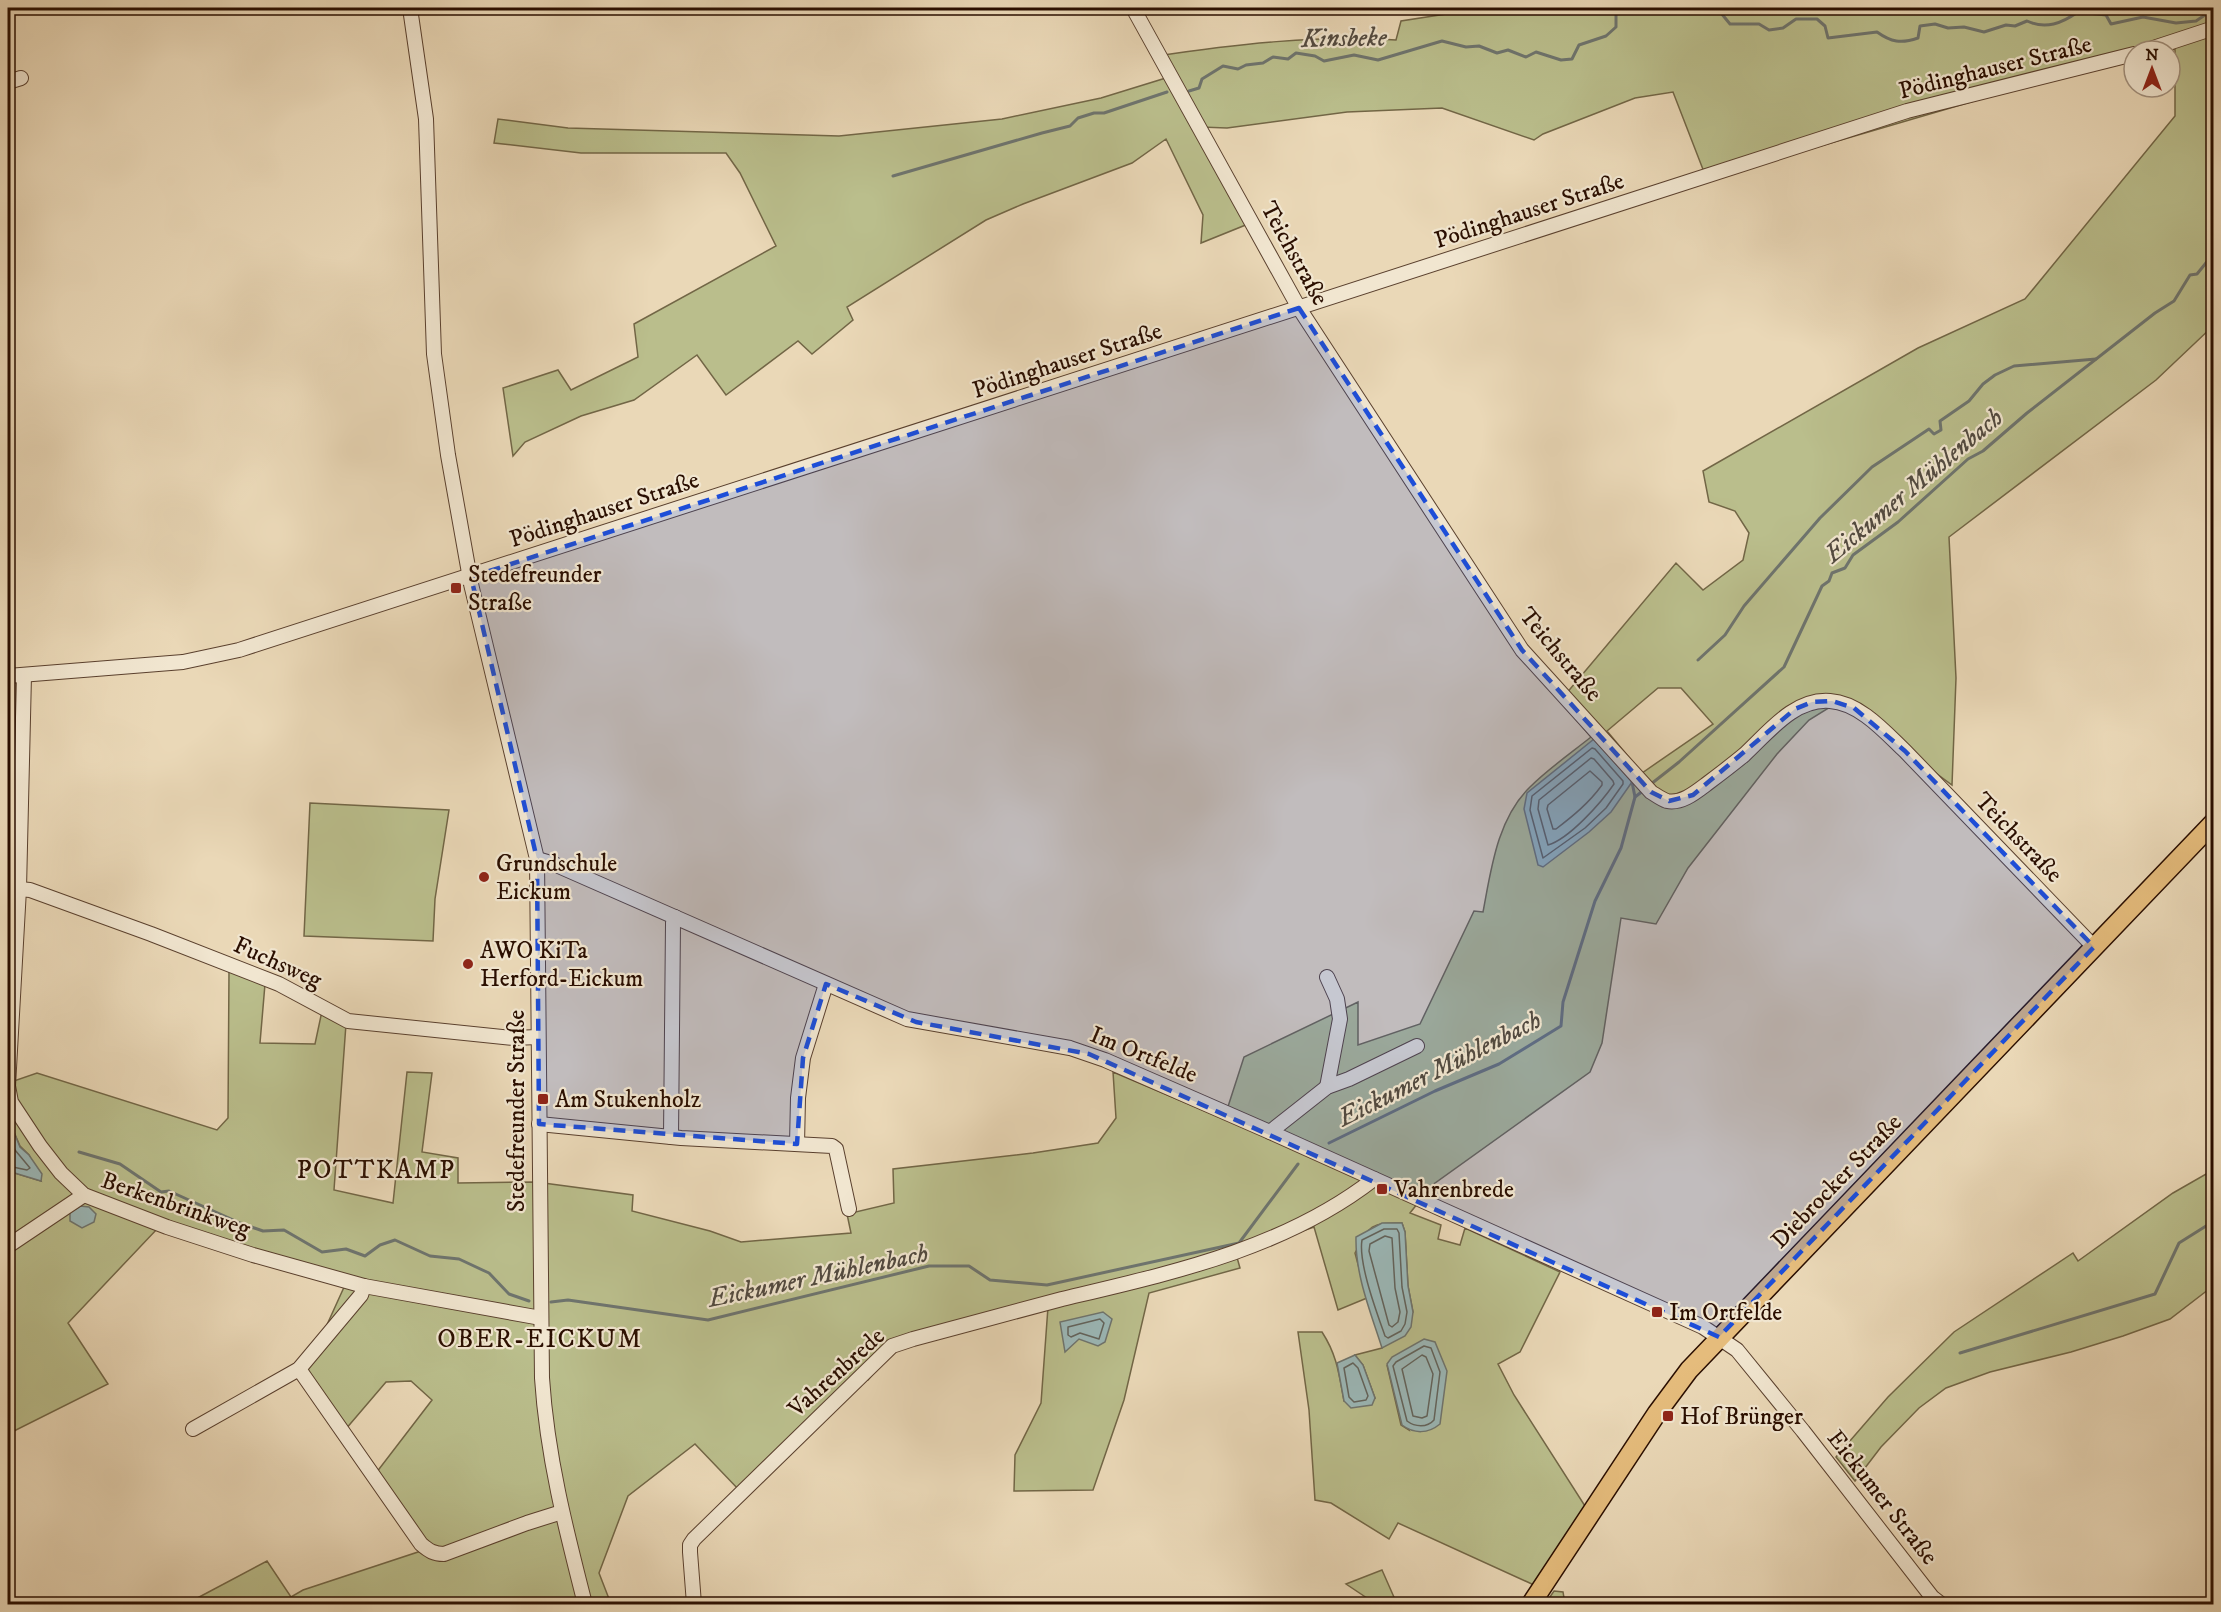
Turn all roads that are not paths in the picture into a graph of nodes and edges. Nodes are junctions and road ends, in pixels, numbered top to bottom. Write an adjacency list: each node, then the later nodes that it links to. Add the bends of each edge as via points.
1 (410, 8): 7 (street, Stedefreunder Straße, via 426,119 434,354)
2 (1133, 8): 6 (street, Teichstraße)
3 (2214, 28): 4 (street)
4 (2181, 39)
5 (2122, 57): 6 (street, Pödinghauser Straße, via 1907,111)
6 (1299, 308): 7 (street, Pödinghauser Straße); 14 (street, Teichstraße, via 1522,650 1654,794 1669,801 1693,795 1795,710 1812,702 1832,700 1854,708 1905,751)
7 (471, 577): 8 (street, Pödinghauser Straße, via 221,655 167,664); 11 (street, Stedefreunder Straße)
8 (24, 675): 9 (street, Pödinghauser Straße); 12 (street, Berkenbrinkweg)
9 (8, 676)
10 (2214, 822): 14 (main road, Diebrocker Straße)
11 (537, 859): 13 (street, Im Ortfelde); 17 (street, Stedefreunder Straße)
12 (13, 889): 17 (street, Fuchsweg, via 30,890 268,980 348,1022); 25 (street, Berkenbrinkweg, via 9,1095 40,1146)
13 (675, 916): 16 (street, Im Ortfelde); 22 (street)
14 (2094, 947): 30 (main road, Diebrocker Straße)
15 (1327, 977): 19 (street, via 1337,999 1340,1020)
16 (826, 984): 21 (street, Im Ortfelde, via 915,1022 1089,1054); 23 (street, via 802,1058)
17 (538, 1037): 20 (street, Stedefreunder Straße)
18 (1417, 1046): 19 (street)
19 (1327, 1087): 21 (street)
20 (539, 1124): 22 (street); 29 (street, Stedefreunder Straße)
21 (1270, 1132): 24 (street, Im Ortfelde)
22 (671, 1137): 23 (street)
23 (797, 1144): 26 (street, via 836,1149)
24 (1374, 1179): 30 (street, Im Ortfelde); 35 (street, Vahrenbrede, via 1308,1223 1212,1260 892,1346 694,1539 690,1552)
25 (84, 1195): 27 (street); 28 (street, Berkenbrinkweg, via 167,1227)
26 (849, 1209)
27 (8, 1246)
28 (364, 1286): 29 (street, Berkenbrinkweg); 31 (street, via 361,1295)
29 (541, 1318): 33 (street, Stedefreunder Straße, via 545,1416)
30 (1719, 1337): 36 (main road, Diebrocker Straße, via 1662,1406); 37 (street, Eickumer Straße, via 1737,1350)
31 (299, 1369): 32 (street); 33 (street, via 428,1550 444,1554)
32 (193, 1429)
33 (562, 1512): 34 (street, Stedefreunder Straße)
34 (585, 1605)
35 (694, 1605)
36 (1531, 1605)
37 (1941, 1605)

